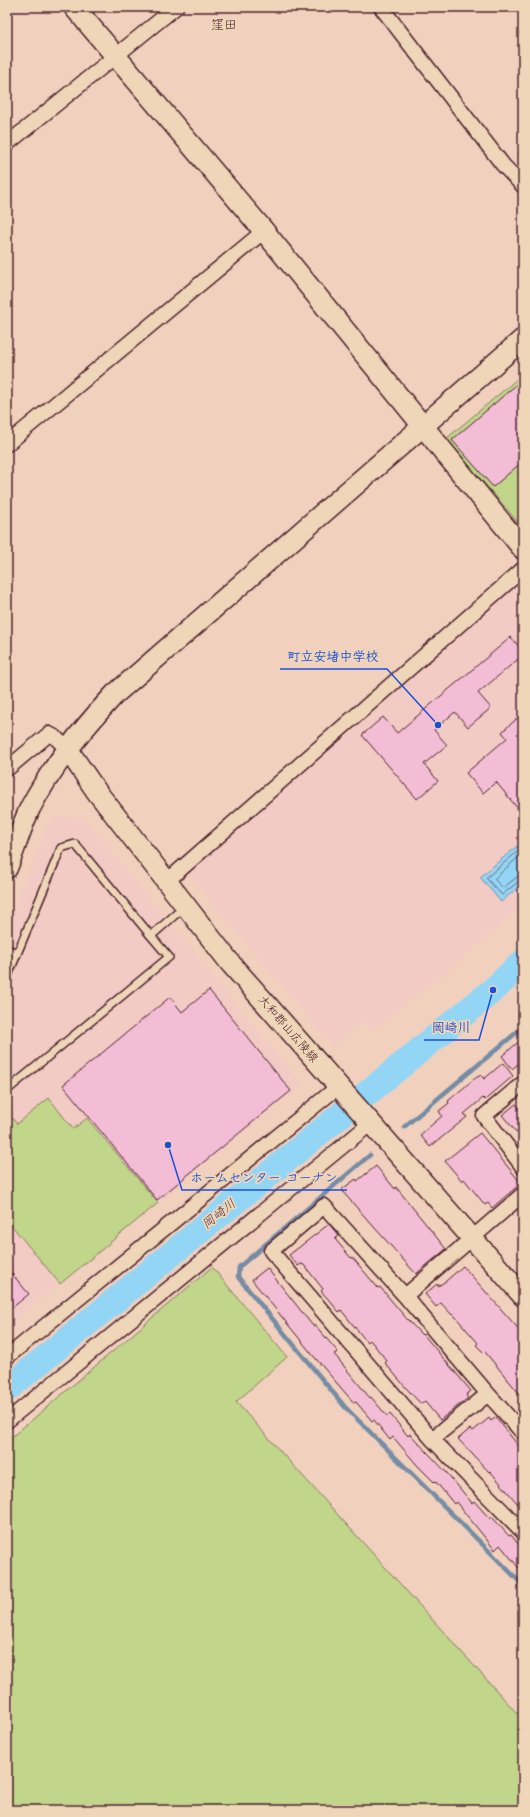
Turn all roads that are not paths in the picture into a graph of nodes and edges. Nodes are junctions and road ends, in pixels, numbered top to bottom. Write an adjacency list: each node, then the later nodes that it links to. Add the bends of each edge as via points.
1 (74, 7): 4 (street)
2 (176, 7): 4 (street)
3 (381, 7): 6 (street, via 503,165)
4 (115, 56): 5 (street); 7 (street)
5 (7, 144)
6 (523, 186)
7 (264, 231): 9 (street); 10 (street)
8 (523, 339): 9 (street)
9 (423, 427): 11 (street); 13 (street, via 144,667 89,722)
10 (7, 444)
11 (523, 549)
12 (523, 569): 16 (street)
13 (68, 750): 14 (street, via 56,737 49,734); 15 (street, via 30,809); 16 (street, 大和郡山広陵線, via 96,792)
14 (7, 769)
15 (7, 868)
16 (166, 882): 17 (street, 大和郡山広陵線)
17 (186, 906): 18 (lane); 24 (street, 大和郡山広陵線, via 231,964)
18 (152, 936): 20 (lane, via 75,844 61,848); 22 (lane, via 169,957 11,1087)
19 (7, 948): 20 (lane)
20 (17, 953): 21 (lane)
21 (7, 978)
22 (7, 1082)
23 (523, 1083): 26 (street, via 484,1116)
24 (339, 1086): 25 (street, 大和郡山広陵線); 31 (street)
25 (371, 1123): 28 (street, 大和郡山広陵線); 33 (street)
26 (523, 1167)
27 (523, 1194): 28 (street)
28 (472, 1239): 29 (street); 30 (street, 大和郡山広陵線)
29 (405, 1296): 32 (street); 35 (street, via 324,1206 271,1251)
30 (523, 1296)
31 (7, 1357)
32 (488, 1394): 34 (street); 35 (street)
33 (7, 1421)
34 (523, 1433)
35 (432, 1439): 36 (street)
36 (523, 1532)

